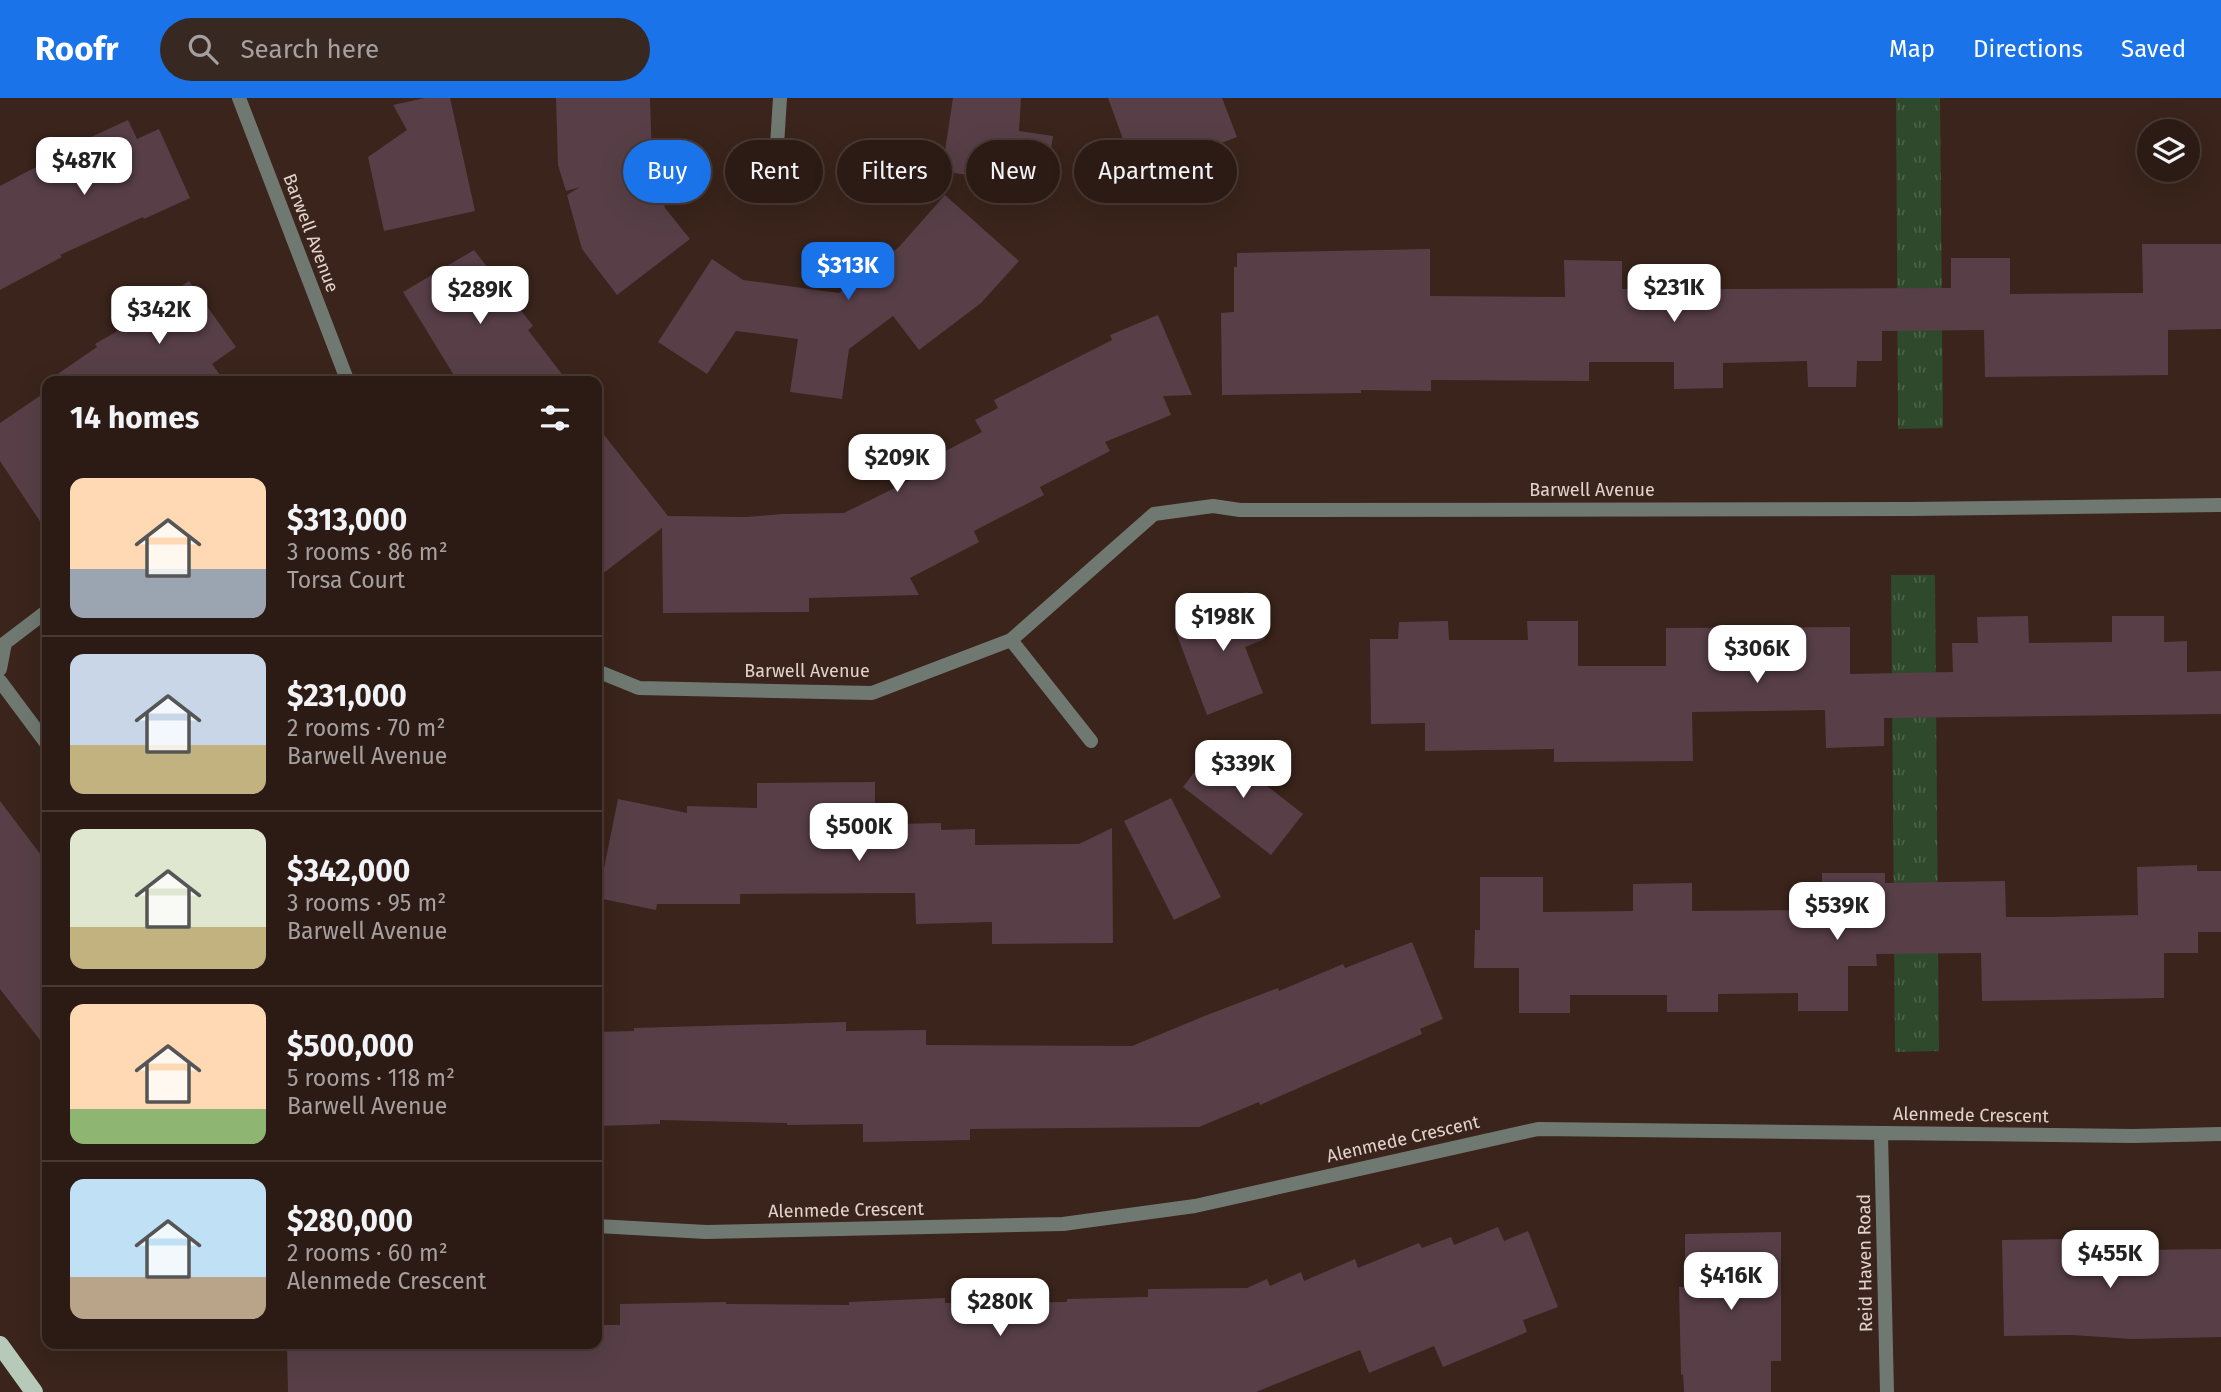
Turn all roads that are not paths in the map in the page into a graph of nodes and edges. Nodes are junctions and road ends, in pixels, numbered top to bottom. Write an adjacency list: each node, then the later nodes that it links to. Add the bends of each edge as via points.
1 (239, 98): 4 (street, Barwell Avenue)
2 (780, 98): 3 (street)
3 (777, 140)
4 (346, 376)
5 (2221, 505): 7 (street, Barwell Avenue, via 1339,510 1213,506 1154,514)
6 (42, 615): 8 (street, via 5,643)
7 (1011, 640): 9 (street, Barwell Avenue, via 872,694 639,688); 12 (street)
8 (0, 669)
9 (602, 673)
10 (0, 681): 11 (street)
11 (42, 737)
12 (1091, 741)
13 (1881, 1133): 14 (street, Alenmede Crescent); 15 (street, Alenmede Crescent, via 1538,1129 1195,1206 1063,1224 706,1232); 18 (street, Reid Haven Road)
14 (2221, 1133)
15 (602, 1226)
16 (0, 1345): 17 (main road)
17 (34, 1392)
18 (1887, 1392)

